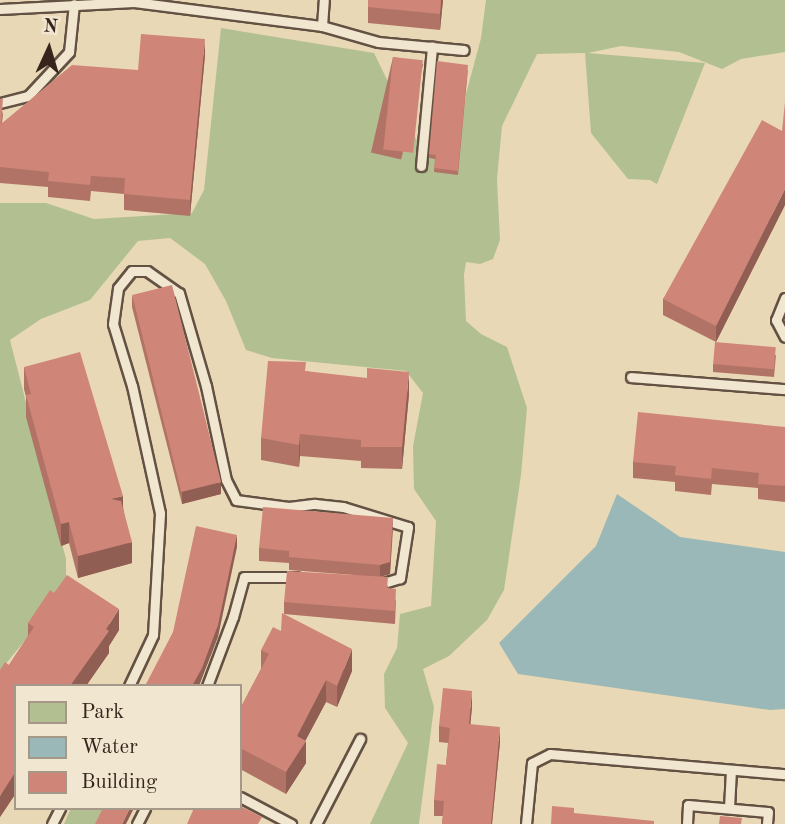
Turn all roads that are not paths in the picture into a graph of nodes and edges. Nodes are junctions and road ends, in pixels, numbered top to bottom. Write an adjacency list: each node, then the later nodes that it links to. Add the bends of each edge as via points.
1 (324, 0): 5 (lane)
2 (134, 1): 3 (lane); 5 (lane)
3 (74, 4): 4 (lane); 8 (lane, via 69,52 28,96)
4 (0, 9)
5 (322, 26): 6 (lane, via 378,41)
6 (432, 47): 7 (lane); 9 (lane)
7 (464, 50)
8 (0, 103)
9 (421, 166)
10 (785, 298): 11 (lane, via 776,320)
11 (785, 337)
12 (631, 377): 13 (lane)
13 (785, 390)
14 (311, 578): 17 (lane, via 244,577)
15 (367, 583): 16 (lane, via 400,578 408,527 342,507 236,500 226,480 206,386 179,293 147,271 132,271 118,288 113,324 160,513 153,635)
16 (130, 684)
17 (208, 684)
18 (360, 739): 24 (lane)
19 (731, 770): 20 (lane); 22 (lane); 25 (lane, via 550,754 532,764)
20 (785, 774)
21 (242, 798): 23 (lane)
22 (729, 808): 26 (lane, via 688,805); 27 (lane, via 768,812)
23 (291, 824)
24 (316, 824)
25 (526, 824)
26 (687, 824)
27 (767, 824)

